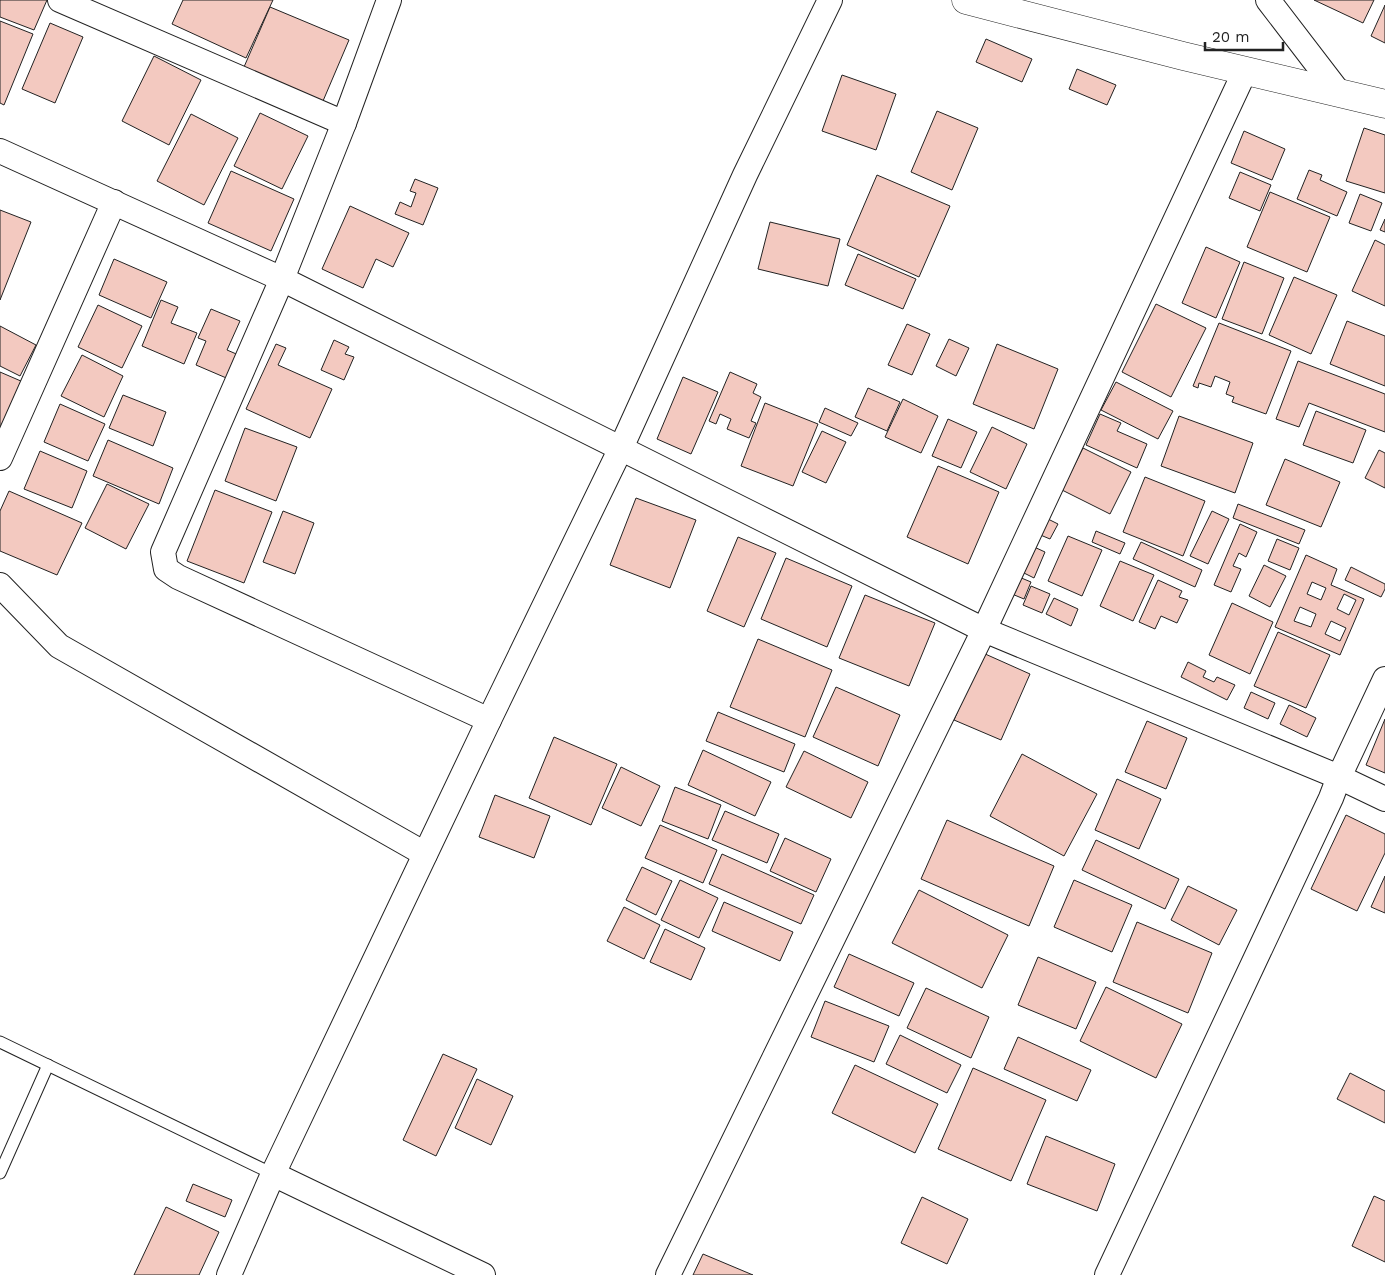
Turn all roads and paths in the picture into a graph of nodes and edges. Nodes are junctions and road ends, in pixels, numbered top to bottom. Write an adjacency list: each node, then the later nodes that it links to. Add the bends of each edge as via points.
1 (60, 0): 9 (street)
2 (389, 0): 9 (street)
3 (830, 0): 13 (street, via 745,175)
4 (966, 0): 6 (street)
5 (1268, 0): 7 (street)
6 (1246, 71): 7 (street); 16 (street)
7 (1340, 94): 8 (street)
8 (1385, 104)
9 (344, 123): 12 (street)
10 (0, 150): 11 (street)
11 (114, 202): 12 (street); 14 (street)
12 (282, 279): 13 (street); 18 (street, via 163,552 166,568 178,577)
13 (621, 448): 16 (street); 18 (street)
14 (0, 458)
15 (0, 585): 21 (street, via 59,646)
16 (984, 630): 19 (street); 28 (street)
17 (1385, 679): 19 (street)
18 (489, 720): 21 (street)
19 (1339, 776): 20 (street); 29 (street)
20 (1385, 798)
21 (425, 854): 25 (street)
22 (0, 1042): 23 (lane)
23 (48, 1065): 24 (lane); 25 (lane)
24 (0, 1173)
25 (273, 1174): 26 (street); 27 (street)
26 (229, 1275)
27 (483, 1275)
28 (668, 1275)
29 (1107, 1275)

